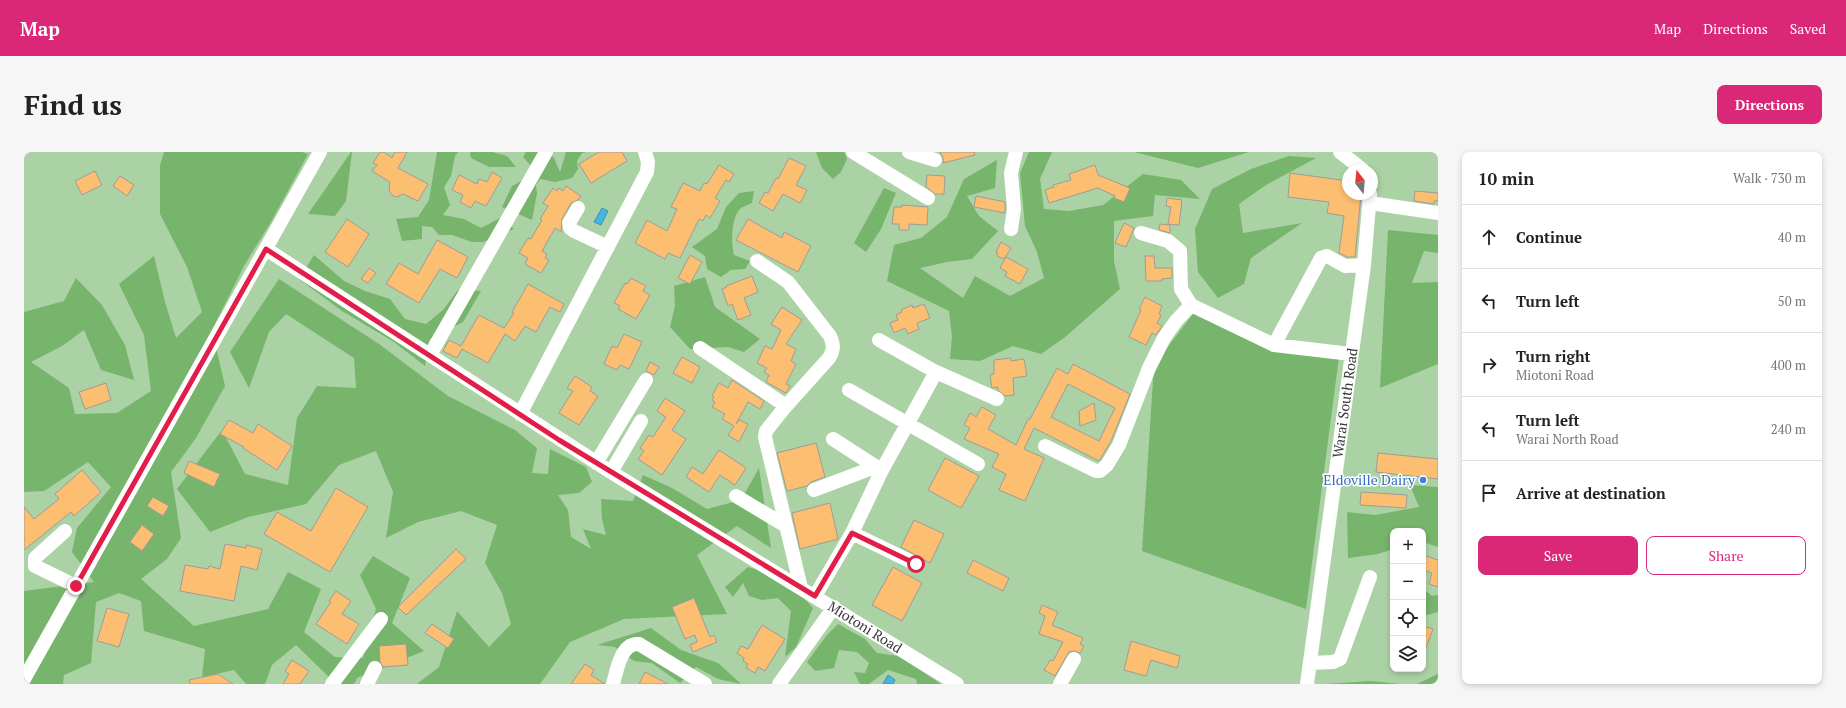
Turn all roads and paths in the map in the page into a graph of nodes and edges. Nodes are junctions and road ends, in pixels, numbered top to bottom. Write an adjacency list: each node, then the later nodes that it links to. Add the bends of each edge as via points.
1 (320, 152): 18 (street)
2 (546, 152): 26 (street)
3 (645, 152): 17 (street, via 647,172)
4 (853, 152): 10 (street)
5 (909, 152): 8 (street)
6 (1016, 152): 15 (street, via 1011,173 1014,209)
7 (1340, 152): 9 (street)
8 (935, 160)
9 (1355, 164)
10 (928, 198)
11 (1370, 200): 20 (street, Warai South Road)
12 (1375, 200): 14 (street)
13 (578, 208): 17 (street, via 569,223 570,228)
14 (1438, 213)
15 (1011, 229)
16 (1141, 233): 21 (street, via 1168,241 1180,251 1181,289)
17 (608, 247): 32 (street)
18 (266, 249): 26 (street, Miotoni Road); 48 (street)
19 (757, 261): 31 (street, via 788,282 834,344 829,358)
20 (1364, 265): 23 (street, via 1345,266 1327,256 1321,258); 25 (street, Warai South Road)
21 (1191, 305): 23 (street); 36 (street, via 1164,338 1149,368 1119,444 1104,469 1096,471)
22 (879, 340): 27 (street)
23 (1274, 345): 25 (street)
24 (700, 348): 31 (street)
25 (1351, 354): 54 (street, Warai South Road)
26 (430, 355): 32 (street, Miotoni Road)
27 (936, 372): 30 (street); 34 (street)
28 (646, 380): 37 (street)
29 (848, 390): 34 (street)
30 (998, 399)
31 (786, 406): 43 (street, via 766,430 765,437)
32 (520, 414): 37 (street, Miotoni Road)
33 (641, 421): 40 (street)
34 (908, 424): 38 (street); 39 (street)
35 (833, 439): 39 (street)
36 (1045, 446)
37 (596, 463): 40 (street, Miotoni Road)
38 (978, 464)
39 (878, 469): 41 (street); 45 (street)
40 (611, 472): 49 (street, Miotoni Road)
41 (814, 490)
42 (736, 496): 43 (street)
43 (786, 526): 49 (street)
44 (65, 531): 48 (street, via 35,558 35,566)
45 (852, 533): 46 (street); 50 (street)
46 (916, 564)
47 (1370, 577): 54 (street, via 1340,659 1333,662)
48 (76, 586): 56 (street)
49 (801, 588): 50 (street, Miotoni Road)
50 (815, 596): 51 (street, Miotoni Road)
51 (834, 607): 61 (street); 62 (street, Miotoni Road)
52 (381, 619): 57 (street)
53 (1074, 659): 63 (street)
54 (1310, 663): 64 (street, Warai South Road)
55 (375, 668): 58 (street)
56 (24, 680)
57 (332, 684)
58 (367, 684)
59 (613, 684): 60 (street, via 624,651 634,644 639,644)
60 (705, 684)
61 (779, 684)
62 (957, 684)
63 (1060, 684)
64 (1307, 684)

